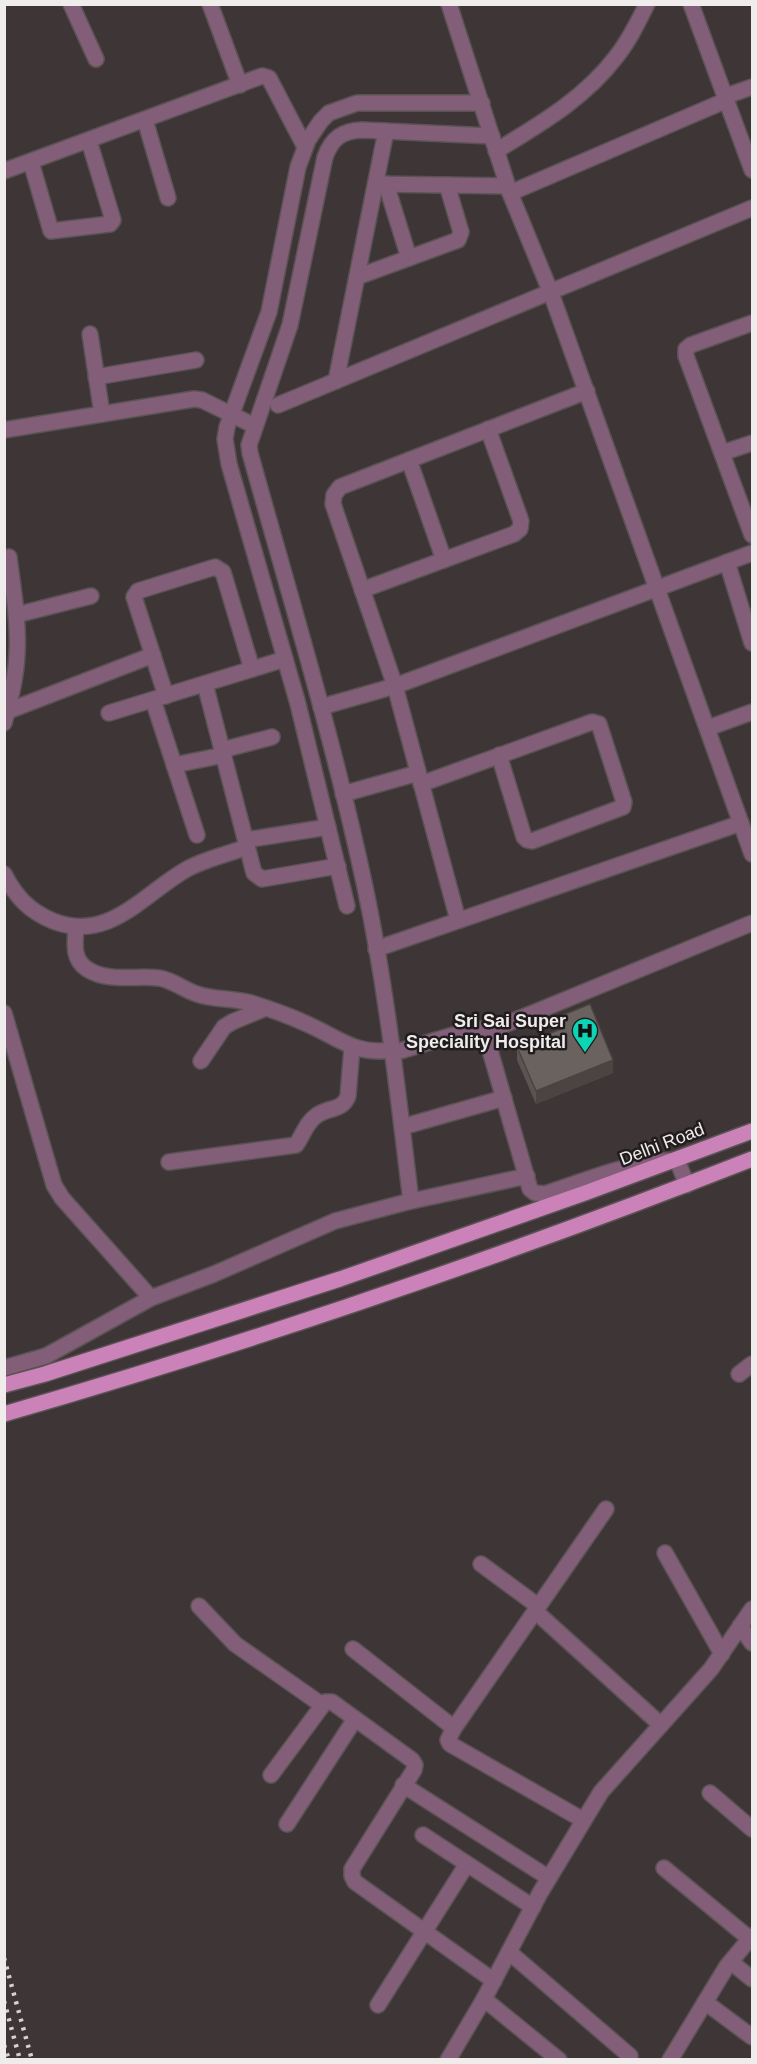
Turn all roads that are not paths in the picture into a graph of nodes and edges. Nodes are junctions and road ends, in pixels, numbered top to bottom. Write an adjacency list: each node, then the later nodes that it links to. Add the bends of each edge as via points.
1 (70, 4): 6 (street)
2 (210, 4): 7 (street)
3 (449, 4): 11 (street)
4 (647, 4): 11 (street, via 617,56 573,102)
5 (691, 4): 9 (street)
6 (96, 59)
7 (240, 85): 10 (street); 14 (street, via 262,76 269,78)
8 (753, 87): 9 (street)
9 (727, 98): 16 (street); 20 (street)
10 (145, 120): 13 (street); 21 (street)
11 (489, 127): 12 (street); 14 (street, via 357,103 329,113); 20 (street)
12 (386, 131): 18 (street); 34 (street, via 349,131 328,149 290,325)
13 (89, 141): 15 (street); 15 (street, via 113,220 110,224 51,231)
14 (305, 147): 34 (street)
15 (31, 162): 17 (street)
16 (753, 170)
17 (4, 171)
18 (381, 184): 19 (street); 23 (street); 24 (street)
19 (447, 185): 20 (street); 23 (street, via 460,237)
20 (509, 190): 25 (street)
21 (168, 198)
22 (753, 208): 25 (street)
23 (409, 258): 24 (street)
24 (357, 277): 30 (street)
25 (551, 293): 30 (street); 31 (street)
26 (753, 323): 38 (street, via 691,345 687,350)
27 (90, 334): 29 (street)
28 (196, 360): 29 (street)
29 (96, 377): 33 (street)
30 (336, 381): 32 (street)
31 (587, 391): 35 (street); 45 (street)
32 (278, 405)
33 (102, 414): 34 (street, via 194,399); 36 (street)
34 (243, 420): 51 (street, via 225,438 226,450); 59 (street)
35 (488, 429): 39 (street); 43 (street, via 521,521 520,529)
36 (4, 430)
37 (753, 442): 38 (street)
38 (722, 453): 40 (street)
39 (409, 460): 43 (street); 46 (street, via 340,487 334,495 333,504)
40 (753, 535)
41 (753, 553): 44 (street)
42 (9, 557): 48 (street)
43 (444, 560): 46 (street)
44 (727, 562): 45 (street); 49 (street)
45 (658, 587): 54 (street); 60 (street)
46 (362, 591): 54 (street)
47 (91, 596): 48 (street)
48 (16, 615): 58 (street, via 17,655)
49 (753, 644)
50 (153, 656): 52 (street, via 135,593 215,567 223,572); 55 (street); 58 (street)
51 (285, 659): 52 (street); 59 (street)
52 (252, 669): 53 (street)
53 (205, 684): 55 (street); 62 (street)
54 (395, 686): 59 (street); 65 (street)
55 (159, 698): 57 (street); 64 (street)
56 (753, 712): 60 (street)
57 (109, 713)
58 (6, 717)
59 (316, 718): 66 (street); 68 (street)
60 (708, 728): 67 (street)
61 (273, 738): 62 (street)
62 (223, 753): 64 (street); 70 (street)
63 (500, 755): 63 (street, via 596,722 623,807 527,840); 65 (street)
64 (174, 765): 69 (street)
65 (420, 778): 66 (street); 75 (street)
66 (343, 794): 78 (street)
67 (741, 823): 71 (street); 75 (street)
68 (328, 827): 70 (street); 72 (street)
69 (197, 835)
70 (246, 843): 72 (street, via 254,873 262,879); 77 (street, via 185,870 108,921)
71 (753, 854)
72 (338, 866): 74 (street)
73 (4, 874): 77 (street, via 21,901 32,910)
74 (347, 906)
75 (458, 920): 78 (street)
76 (753, 923): 81 (street)
77 (76, 927): 79 (street, via 76,955 95,973 115,978 159,978 198,994)
78 (376, 949): 83 (street)
79 (266, 1008): 82 (street); 84 (street, via 224,1027)
80 (4, 1013): 94 (street, via 54,1185)
81 (499, 1027): 83 (street); 85 (street, via 489,1036)
82 (352, 1047): 83 (street); 90 (street, via 346,1102 315,1116 296,1145)
83 (387, 1051): 86 (street)
84 (201, 1061)
85 (504, 1098): 86 (street); 91 (street)
86 (402, 1127): 93 (street)
87 (753, 1131): 89 (main road, Delhi Road)
88 (753, 1159): 92 (main road)
89 (677, 1160): 91 (street, via 631,1165 545,1194 530,1189); 92 (street); 98 (main road, Delhi Road, via 330,1282)
90 (169, 1162)
91 (527, 1176): 93 (street)
92 (687, 1185): 99 (main road, via 584,1224 143,1374)
93 (411, 1201): 94 (street, via 335,1221)
94 (151, 1298): 96 (street, via 46,1356)
95 (753, 1364): 97 (street)
96 (4, 1368)
97 (739, 1374)
98 (4, 1385)
99 (4, 1414)
100 (606, 1509): 104 (street)
101 (665, 1553): 109 (street)
102 (481, 1564): 104 (street)
103 (199, 1605): 110 (street, via 235,1644)
104 (537, 1609): 112 (street); 113 (street)
105 (753, 1609): 106 (street)
106 (741, 1626): 107 (street); 109 (street)
107 (753, 1642)
108 (353, 1649): 113 (street)
109 (722, 1654): 112 (street)
110 (322, 1705): 111 (street, via 332,1702); 114 (street)
111 (356, 1719): 115 (street, via 412,1760 414,1770); 118 (street)
112 (661, 1725): 117 (street, via 601,1792)
113 (454, 1728): 117 (street, via 449,1735 450,1744)
114 (271, 1775)
115 (403, 1785): 123 (street); 125 (street, via 352,1869 352,1876)
116 (710, 1793): 119 (street)
117 (584, 1820): 123 (street)
118 (287, 1824)
119 (753, 1829)
120 (423, 1835): 121 (street)
121 (467, 1864): 124 (street); 125 (street)
122 (664, 1868): 126 (street)
123 (549, 1878): 124 (street)
124 (532, 1907): 127 (street)
125 (424, 1931): 130 (street); 133 (street)
126 (751, 1938): 128 (street)
127 (508, 1952): 130 (street); 135 (street)
128 (731, 1962): 129 (street); 132 (street)
129 (753, 1979)
130 (494, 1981): 131 (street)
131 (484, 1998): 137 (street); 138 (street)
132 (705, 2002): 134 (street); 136 (street)
133 (378, 2005)
134 (753, 2037)
135 (630, 2056)
136 (675, 2058)
137 (448, 2060)
138 (559, 2060)

